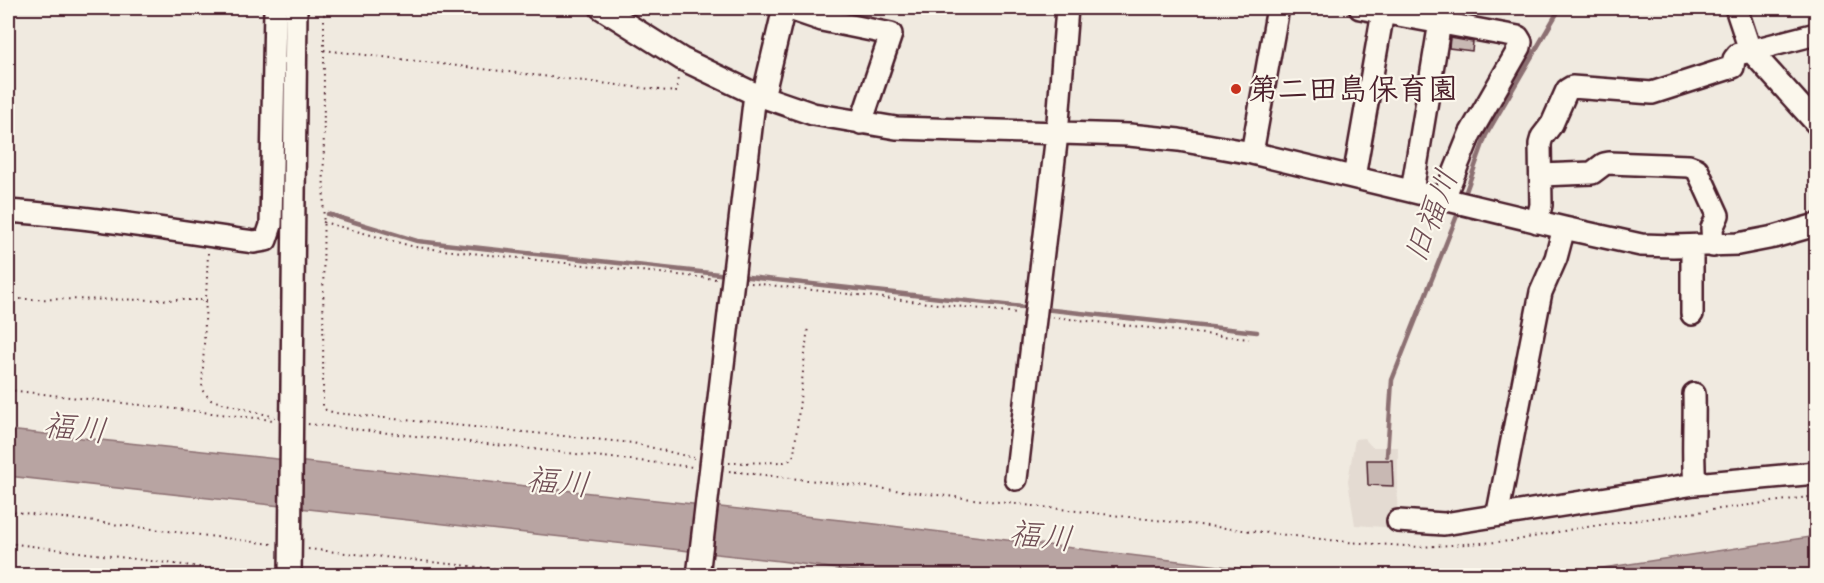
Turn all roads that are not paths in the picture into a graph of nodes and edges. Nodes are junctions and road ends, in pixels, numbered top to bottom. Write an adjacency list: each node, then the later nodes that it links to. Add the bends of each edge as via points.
1 (275, 8): 22 (street, via 271,225 266,240 254,242 126,222)
2 (296, 8): 34 (street)
3 (601, 8): 13 (street, via 682,59)
4 (786, 8): 13 (street); 14 (street, via 891,34)
5 (1067, 8): 16 (street)
6 (1278, 8): 17 (street)
7 (1360, 8): 9 (street)
8 (1736, 8): 12 (street)
9 (1383, 12): 10 (street); 19 (street)
10 (1440, 22): 20 (street); 21 (street, via 1518,37 1521,42 1470,134)
11 (1816, 34): 12 (street)
12 (1750, 50): 15 (street); 18 (street, via 1738,54 1733,66 1652,93 1572,87 1542,137)
13 (759, 95): 14 (street, via 813,114); 35 (street, via 732,281)
14 (861, 123): 16 (street, via 896,128)
15 (1816, 123)
16 (1057, 134): 17 (street, via 1129,135); 30 (street)
17 (1252, 153): 19 (street)
18 (1540, 175): 23 (street); 26 (street, via 1592,173 1609,163 1697,169 1718,214)
19 (1354, 177): 20 (street)
20 (1412, 191): 21 (street)
21 (1444, 198): 23 (street)
22 (8, 211)
23 (1537, 222): 25 (street)
24 (1816, 225): 26 (street, via 1774,237)
25 (1564, 228): 26 (street, via 1641,244); 32 (street, via 1541,292)
26 (1703, 246): 27 (street)
27 (1692, 314)
28 (1694, 394): 31 (street)
29 (1816, 474): 31 (street)
30 (1016, 479)
31 (1695, 484): 32 (street)
32 (1500, 515): 33 (street, via 1444,524)
33 (1398, 521)
34 (290, 576)
35 (698, 576)

